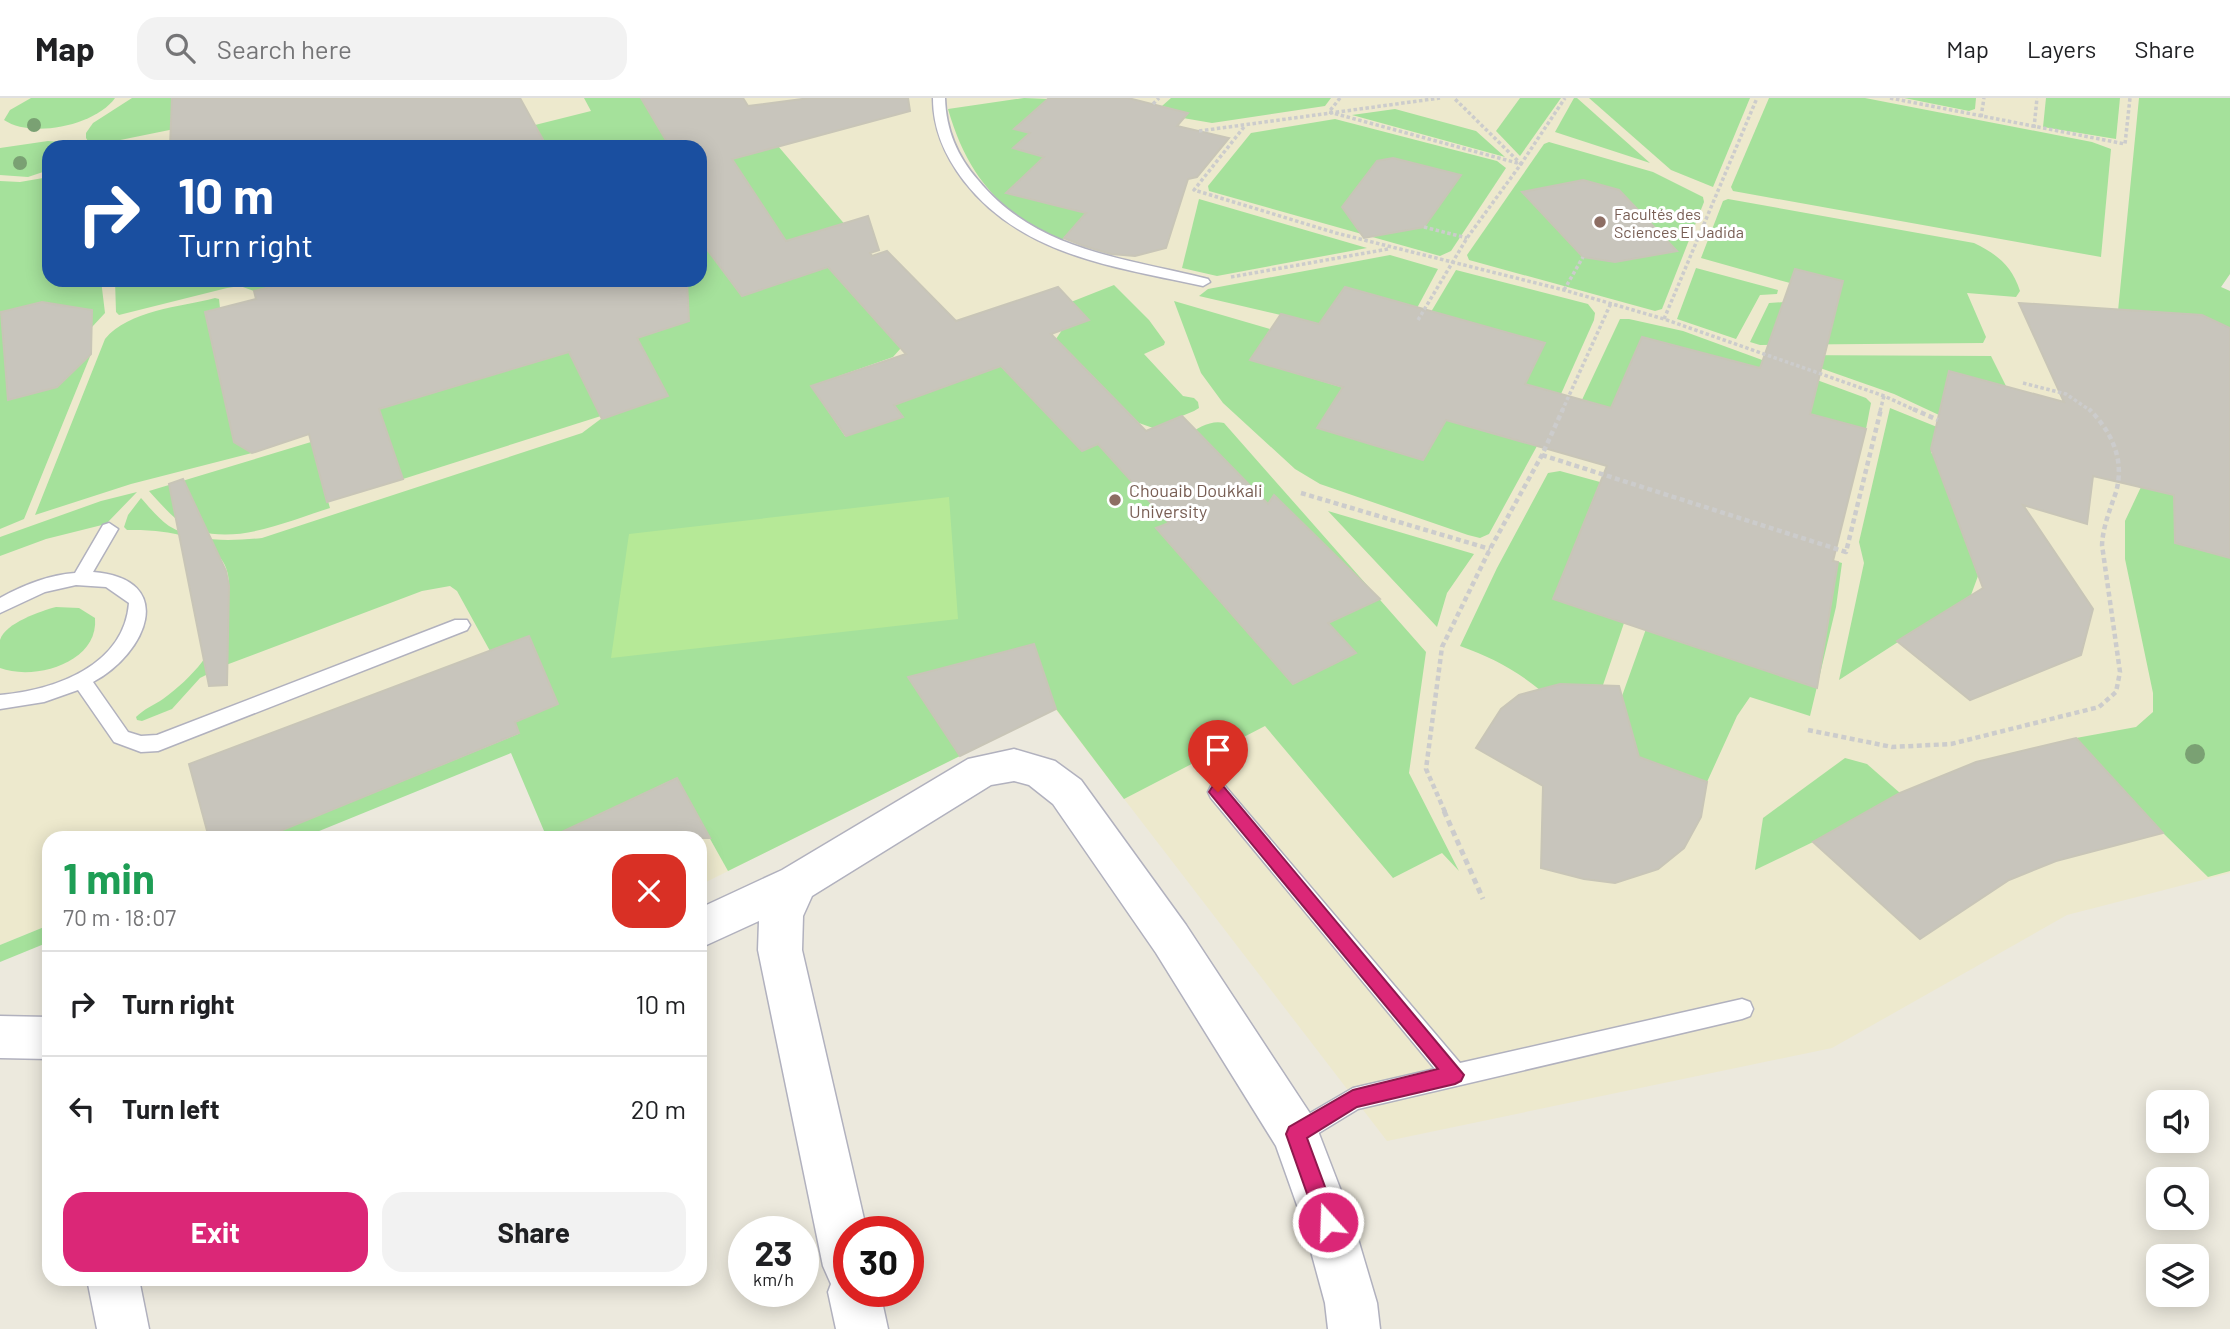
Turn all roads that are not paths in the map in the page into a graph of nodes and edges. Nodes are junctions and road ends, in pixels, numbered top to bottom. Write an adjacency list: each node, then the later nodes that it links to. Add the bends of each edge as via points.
1 (939, 98): 2 (lane, via 942,133 954,160 984,197 1015,224 1080,252)
2 (1203, 282)
3 (109, 529): 4 (lane)
4 (80, 580): 5 (lane, via 39,589); 7 (lane, via 113,583 138,601 140,616 120,652)
5 (0, 607)
6 (461, 625): 7 (lane, via 158,743 141,744 121,737)
7 (81, 679): 8 (lane, via 42,696)
8 (0, 702)
9 (1218, 792): 15 (lane)
10 (797, 883): 11 (street); 16 (street, via 982,769 1014,765 1041,772 1067,792 1171,939); 17 (street, via 781,916 780,950)
11 (707, 926)
12 (1742, 1009): 15 (lane)
13 (0, 1037): 14 (street)
14 (42, 1038)
15 (1455, 1075): 16 (lane, via 1353,1099)
16 (1296, 1134): 22 (street, via 1328,1222)
17 (838, 1216)
18 (114, 1286): 20 (street)
19 (857, 1307): 21 (street)
20 (123, 1329)
21 (862, 1329)
22 (1354, 1329)

